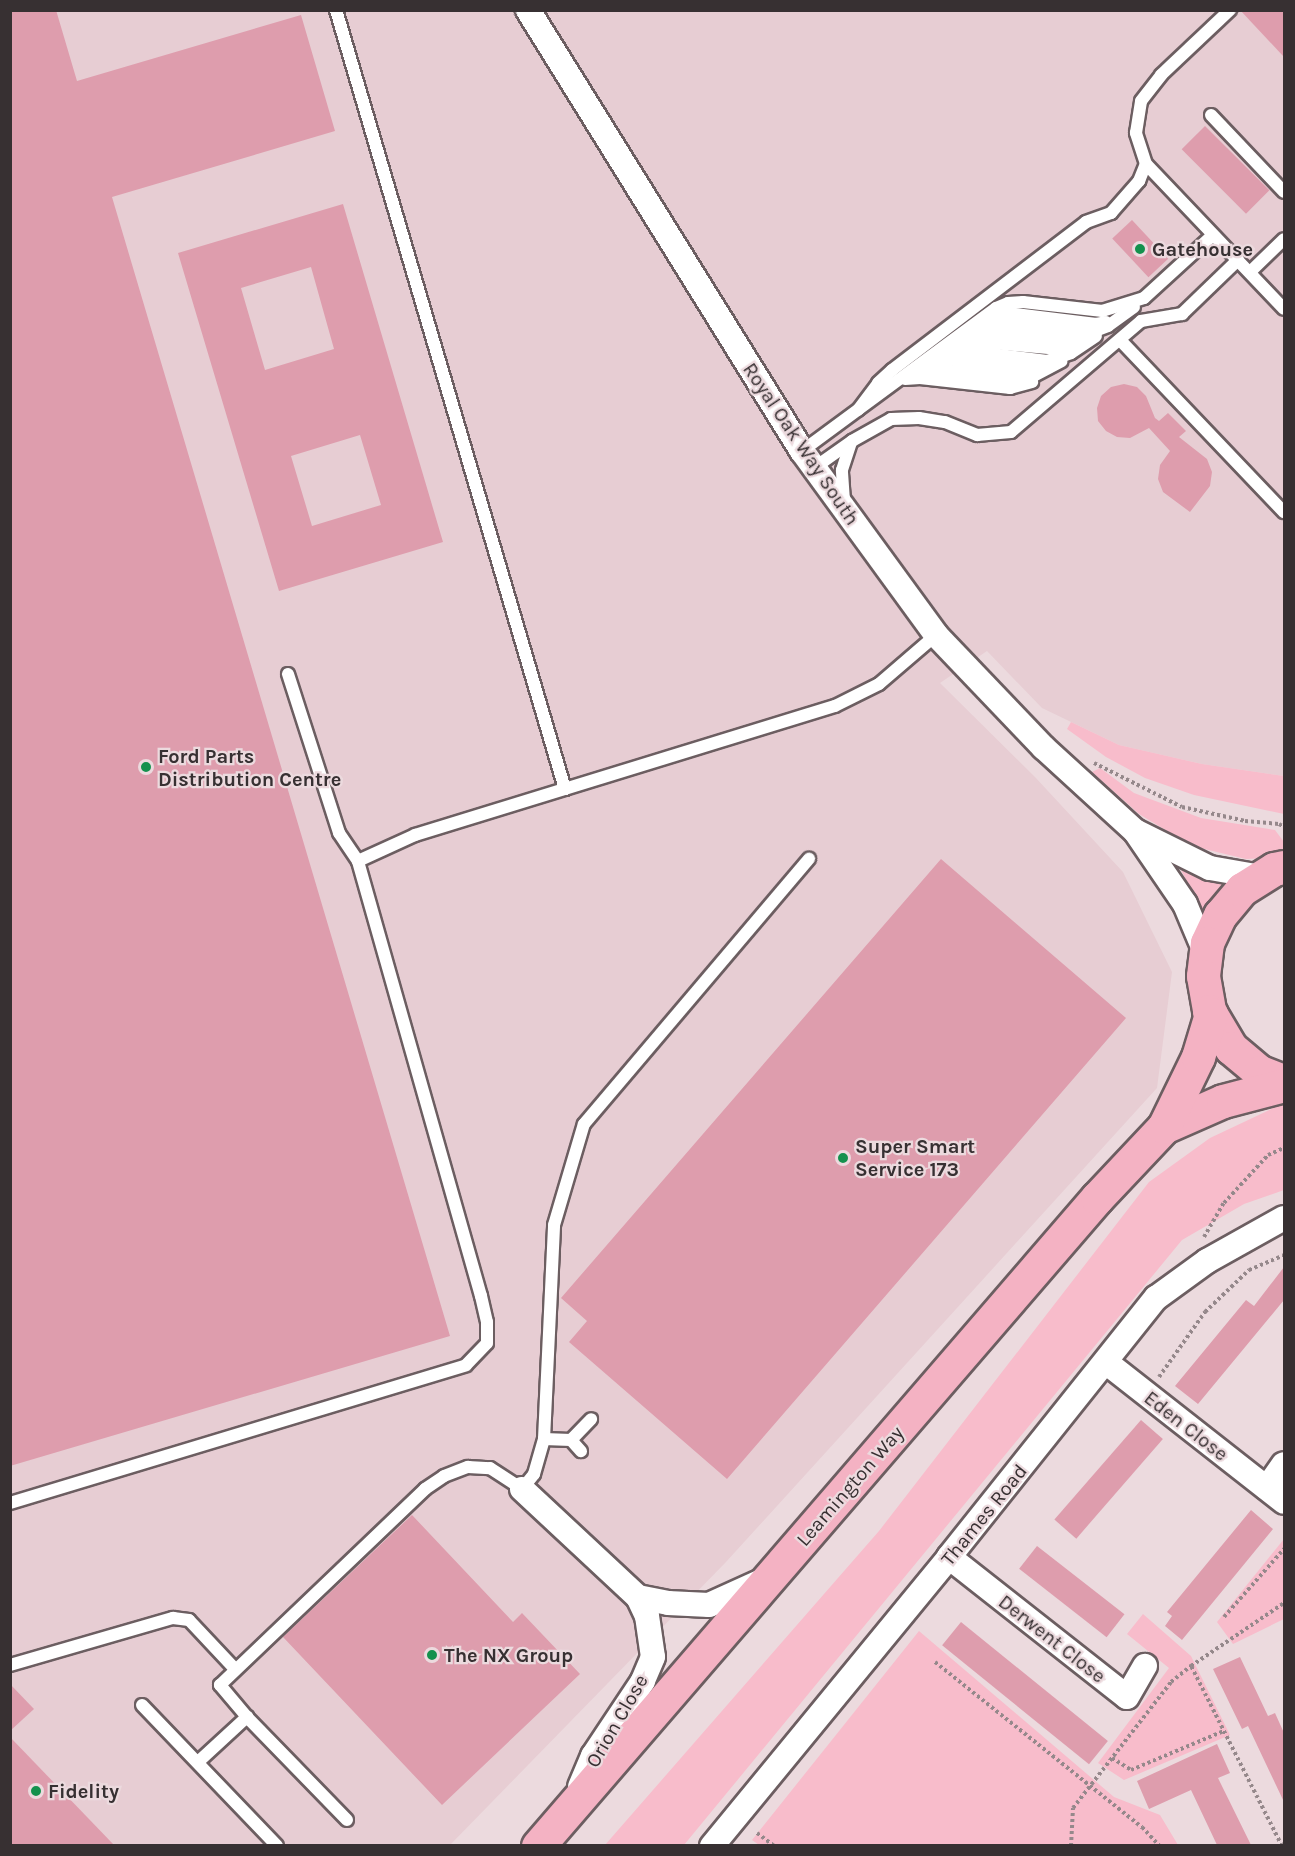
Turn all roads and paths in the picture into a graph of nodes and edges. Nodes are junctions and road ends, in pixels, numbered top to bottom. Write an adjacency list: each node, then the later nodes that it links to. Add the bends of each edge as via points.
1 (336, 10): 39 (lane)
2 (528, 10): 33 (street, Royal Oak Way South)
3 (1222, 10): 5 (lane)
4 (1230, 10): 5 (lane)
5 (1207, 32): 7 (lane, via 1161,75 1141,101 1136,134)
6 (1211, 115): 8 (lane)
7 (1146, 164): 9 (lane); 31 (lane, via 1139,181 1111,213 1086,222 892,369)
8 (1284, 192)
9 (1214, 235): 11 (lane); 13 (lane)
10 (1284, 239): 12 (lane)
11 (1238, 260): 12 (lane); 22 (lane, via 1182,314 1141,321)
12 (1250, 272): 15 (lane)
13 (1144, 298): 14 (lane); 17 (lane, via 1102,311 1008,303)
14 (1134, 307): 16 (lane); 17 (lane, via 1102,324 1000,313)
15 (1284, 309)
16 (1120, 318): 18 (lane); 19 (lane, via 1090,333 994,322)
17 (981, 320): 19 (lane)
18 (1108, 327): 20 (lane); 21 (lane, via 1077,342 982,332)
19 (968, 329): 21 (lane)
20 (1096, 336): 23 (lane); 24 (lane, via 1065,351 963,341)
21 (956, 338): 24 (lane)
22 (1120, 340): 32 (lane, via 1011,432 977,435 945,422 891,418); 34 (lane)
23 (1083, 345): 25 (lane); 26 (lane, via 1047,361 958,350)
24 (943, 347): 26 (lane)
25 (1070, 355): 27 (lane); 28 (lane, via 1048,368 1035,370 946,359)
26 (931, 356): 28 (lane)
27 (1058, 364): 29 (lane, via 1028,379 925,369); 30 (lane, via 1015,388 913,378)
28 (919, 365): 29 (lane)
29 (906, 375): 30 (lane)
30 (893, 384): 31 (lane)
31 (858, 410): 33 (lane)
32 (852, 441): 33 (lane); 35 (lane, via 842,470)
33 (808, 460): 35 (street, Royal Oak Way South)
34 (1284, 512)
35 (848, 515): 36 (street, Royal Oak Way South)
36 (936, 635): 39 (lane, via 879,684 835,706); 41 (street, Royal Oak Way South, via 1043,747)
37 (288, 674): 43 (lane, via 339,833)
38 (1091, 761): 40 (path, via 1182,807)
39 (565, 789): 43 (lane, via 415,835)
40 (1284, 827)
41 (1135, 831): 44 (street, Royal Oak Way South, via 1210,868); 45 (street, Royal Oak Way South, via 1185,904)
42 (809, 859): 56 (lane, via 584,1124 554,1225)
43 (358, 861): 62 (lane, via 481,1296 487,1343 466,1365)
44 (1273, 872): 45 (highway, via 1242,889 1220,915)
45 (1206, 954): 46 (highway, via 1203,976)
46 (1211, 1014): 47 (highway, via 1231,1047 1260,1071); 48 (highway, Leamington Way, via 1198,1057)
47 (1284, 1083): 48 (highway, Leamington Way, via 1223,1101)
48 (1164, 1127): 65 (highway, Leamington Way, via 1097,1198)
49 (1284, 1148): 52 (path, via 1268,1155 1224,1203 1201,1243)
50 (1284, 1218): 52 (street, Thames Road)
51 (1284, 1255): 54 (path, via 1249,1270 1204,1312)
52 (1207, 1261): 53 (street, Thames Road, via 1156,1298)
53 (1107, 1363): 54 (street, Eden Close); 64 (street, Thames Road)
54 (1147, 1395): 61 (street, Eden Close)
55 (591, 1419): 57 (lane)
56 (544, 1439): 57 (lane); 60 (lane, via 534,1474)
57 (571, 1440): 58 (lane)
58 (581, 1451)
59 (1284, 1464): 61 (street, Eden Close)
60 (522, 1489): 66 (street, Orion Close); 73 (lane, via 490,1468 468,1467 444,1476 425,1489)
61 (1276, 1495)
62 (10, 1503)
63 (1284, 1549): 68 (path)
64 (950, 1557): 71 (street, Derwent Close, via 1127,1697); 85 (street, Thames Road)
65 (774, 1575): 66 (street, via 709,1605); 80 (highway, Leamington Way)
66 (638, 1597): 80 (street, Orion Close, via 647,1616 652,1657 644,1681 593,1756)
67 (1284, 1603): 72 (path)
68 (1224, 1617)
69 (935, 1662): 79 (path)
70 (10, 1665): 73 (lane, via 173,1618 189,1620)
71 (1144, 1666)
72 (1191, 1666): 76 (path); 77 (path, via 1171,1682)
73 (235, 1669): 75 (lane, via 220,1685)
74 (142, 1705): 78 (lane)
75 (247, 1717): 78 (lane); 81 (lane)
76 (1224, 1731): 77 (path, via 1131,1770); 89 (path)
77 (1112, 1758): 79 (path)
78 (198, 1762): 83 (lane)
79 (1091, 1786): 87 (path, via 1073,1808); 88 (path)
80 (570, 1809): 84 (highway, Leamington Way)
81 (347, 1820)
82 (757, 1833): 86 (path)
83 (277, 1845)
84 (538, 1845)
85 (712, 1845)
86 (774, 1845)
87 (1071, 1845)
88 (1160, 1845)
89 (1282, 1845)

